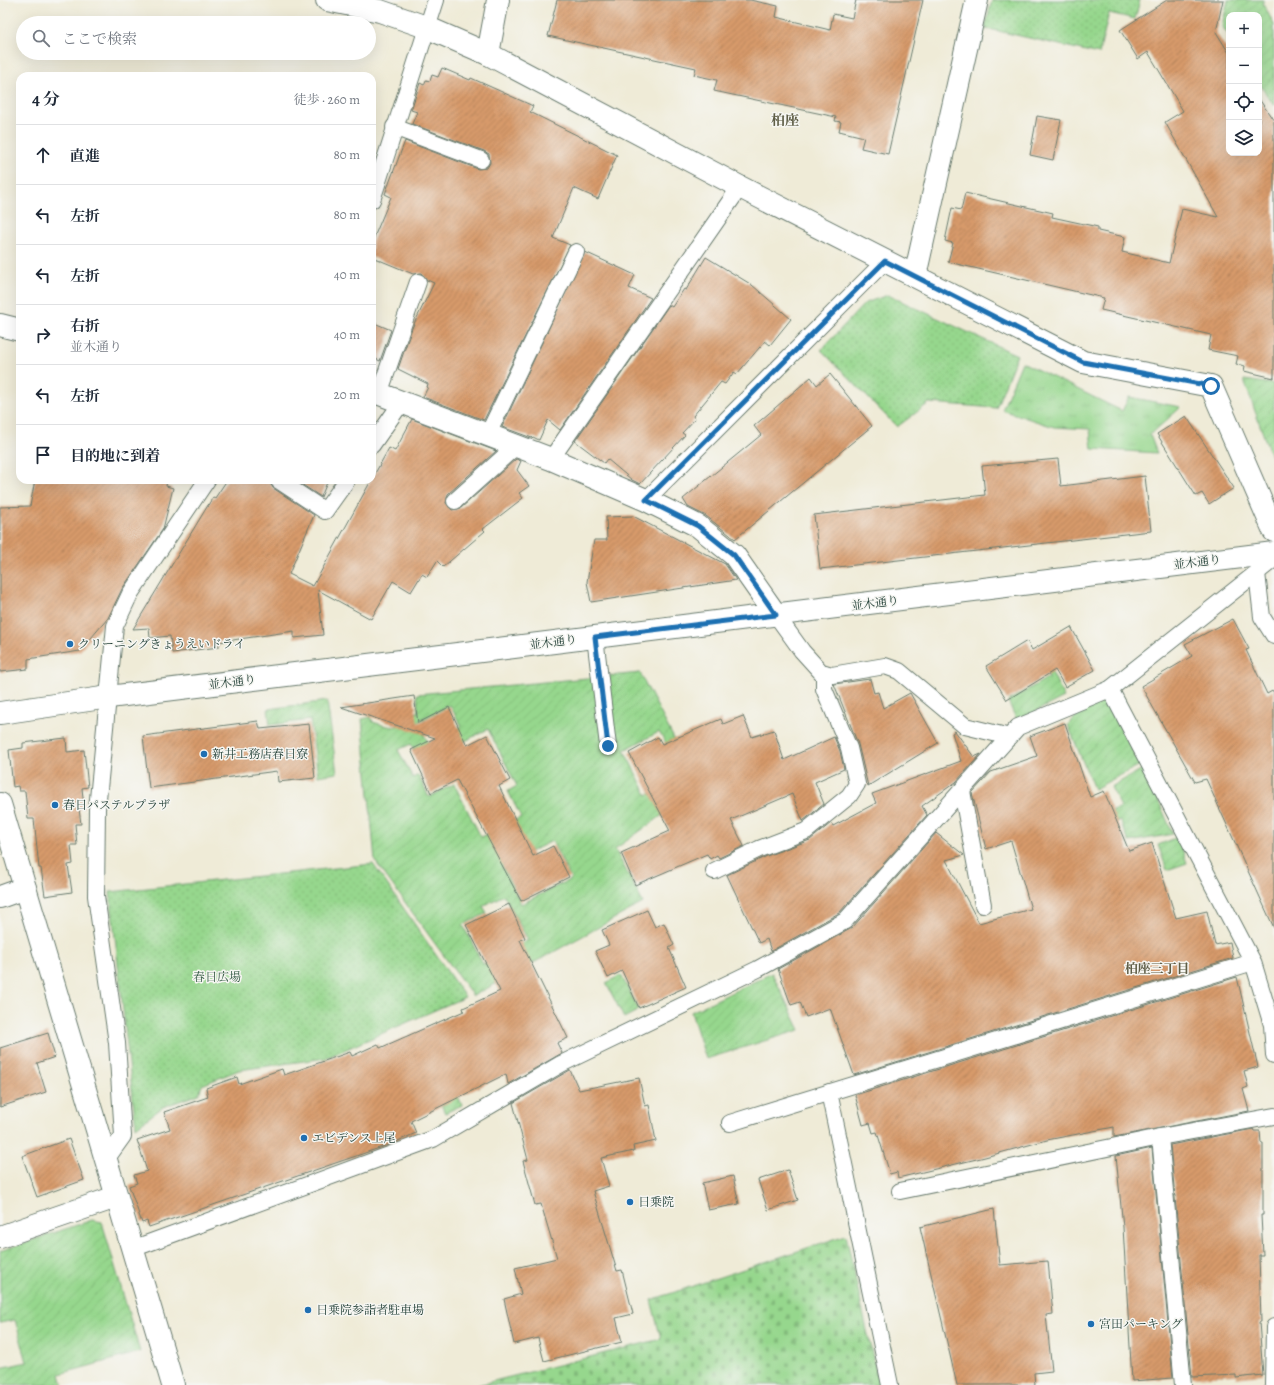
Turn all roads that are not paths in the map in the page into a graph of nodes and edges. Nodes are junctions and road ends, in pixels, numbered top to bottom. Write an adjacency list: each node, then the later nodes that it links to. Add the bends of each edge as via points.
1 (326, 0): 5 (street, via 380,11)
2 (436, 0): 5 (lane)
3 (498, 0): 6 (street)
4 (977, 0): 13 (street)
5 (426, 27): 6 (street); 7 (lane)
6 (488, 54): 10 (street)
7 (394, 127): 8 (lane); 9 (lane)
8 (481, 160)
9 (376, 187)
10 (740, 188): 12 (street); 22 (lane)
11 (576, 252): 19 (lane)
12 (885, 261): 13 (street); 26 (lane)
13 (915, 276): 28 (street, via 1083,362 1211,386)
14 (418, 282): 17 (lane)
15 (0, 325): 16 (street)
16 (16, 329)
17 (376, 393): 18 (street)
18 (399, 402): 19 (street); 20 (lane, via 398,409)
19 (487, 436): 21 (street)
20 (376, 439)
21 (516, 446): 22 (street); 27 (lane)
22 (551, 459): 26 (street)
23 (204, 484): 37 (lane, via 130,594 115,626)
24 (284, 484): 25 (lane, via 325,510)
25 (344, 484)
26 (646, 500): 32 (street, via 698,526 734,555)
27 (455, 501)
28 (1274, 531)
29 (1274, 553): 32 (street, 並木通り)
30 (1274, 559): 31 (lane)
31 (1256, 573): 33 (lane, via 1262,617); 36 (lane)
32 (776, 615): 34 (street, 並木通り); 35 (lane, via 802,651)
33 (1274, 636)
34 (595, 637): 37 (street, 並木通り); 40 (lane)
35 (824, 673): 39 (lane, via 832,675 885,666 899,671 966,726); 43 (lane, via 824,688 849,748 857,784 850,796 806,831 759,848)
36 (1110, 689): 39 (lane, via 1018,728); 47 (lane)
37 (109, 697): 38 (street, 並木通り); 53 (lane, via 97,809 96,896 116,1043 123,1136)
38 (0, 713)
39 (1010, 737): 41 (lane)
40 (608, 746)
41 (962, 790): 46 (lane); 57 (lane, via 845,921 758,969 561,1064 434,1139)
42 (0, 804): 44 (street)
43 (714, 871)
44 (25, 888): 45 (street); 53 (street)
45 (0, 897)
46 (983, 905)
47 (1253, 962): 48 (lane, via 1272,1025); 49 (lane)
48 (1274, 1055)
49 (829, 1092): 51 (lane); 60 (lane)
50 (1274, 1116): 52 (lane)
51 (730, 1123)
52 (1160, 1137): 54 (lane); 61 (lane)
53 (105, 1161): 55 (street)
54 (900, 1191)
55 (116, 1198): 56 (street); 57 (street)
56 (0, 1236)
57 (132, 1249): 59 (street)
58 (1274, 1326): 62 (lane)
59 (173, 1385)
60 (890, 1385)
61 (1183, 1385)
62 (1273, 1385)

